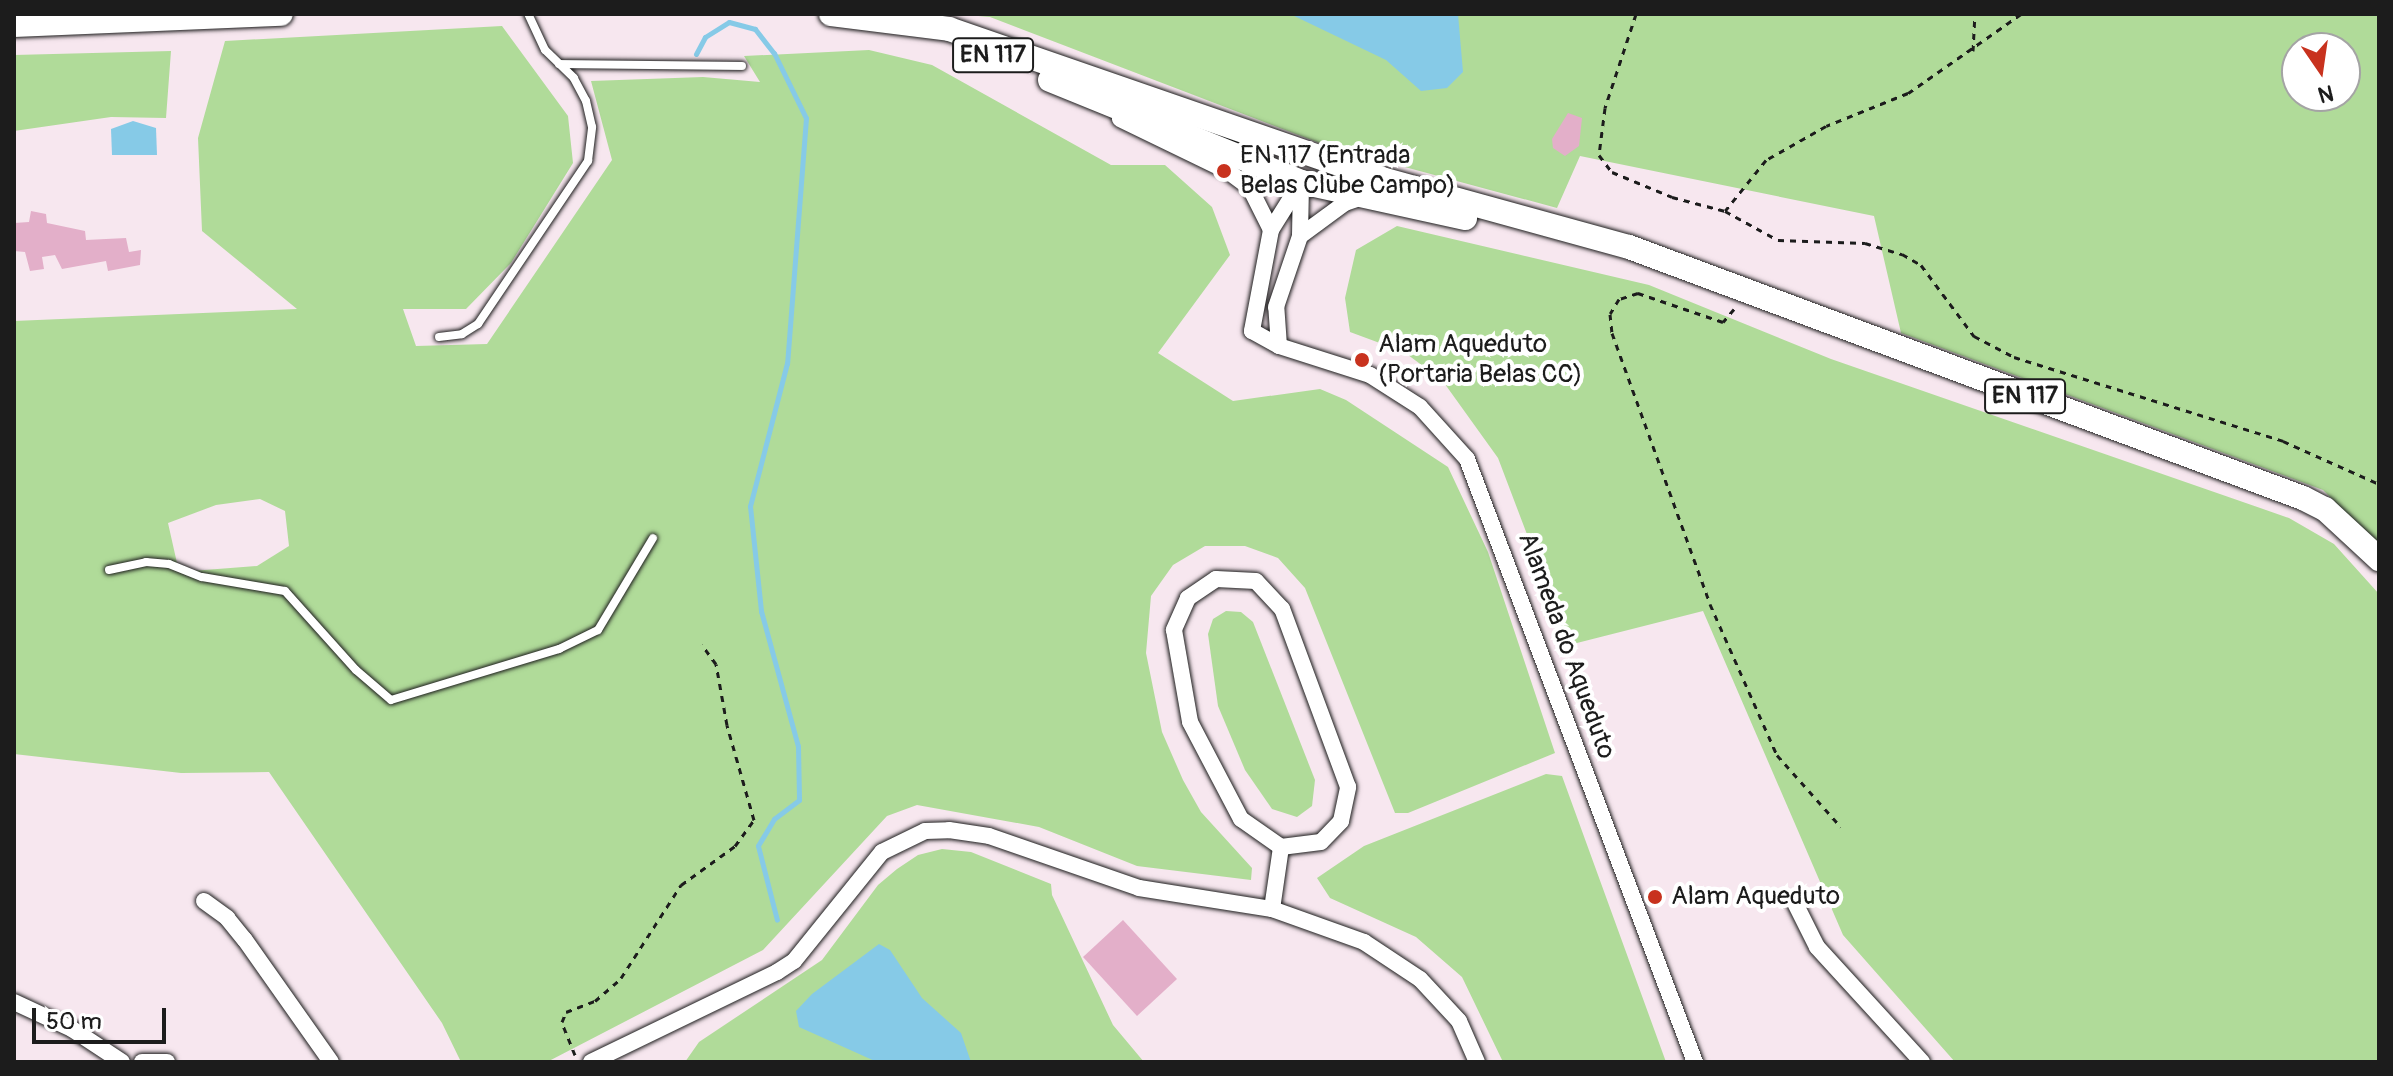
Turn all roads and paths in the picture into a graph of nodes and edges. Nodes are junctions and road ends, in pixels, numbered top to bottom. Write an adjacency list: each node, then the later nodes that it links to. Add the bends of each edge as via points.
1 (281, 14): 7 (main road)
2 (528, 14): 11 (lane, via 545,50)
3 (831, 14): 8 (main road, EN 117)
4 (1636, 14): 18 (path, via 1602,120 1597,144 1602,162 1612,172 1672,197)
5 (1975, 14): 10 (path)
6 (2021, 14): 10 (path)
7 (45, 19): 9 (main road)
8 (898, 22): 13 (main road, EN 117, via 956,40); 14 (main road, EN 117, via 949,29)
9 (14, 25)
10 (1973, 51): 18 (path, via 1908,93 1788,145 1766,160)
11 (559, 64): 12 (lane); 23 (lane, via 586,101 592,127 588,161 478,324 462,334)
12 (742, 66)
13 (1085, 95): 15 (main road, EN 117); 19 (street, via 1131,125 1229,172 1250,188)
14 (1272, 143): 15 (main road); 17 (main road, EN 117)
15 (1301, 182): 16 (main road, EN 117); 17 (main road, via 1334,178); 19 (street, Alameda do Aqueduto); 20 (street)
16 (1365, 196): 20 (street, via 1345,203); 21 (main road, EN 117)
17 (1449, 199): 21 (main road, EN 117, via 1599,236)
18 (1725, 211): 25 (path, via 1778,240 1865,243 1902,254 1921,265 1974,336 2014,357 2283,441)
19 (1271, 230): 24 (street, Alameda do Aqueduto, via 1252,331)
20 (1300, 236): 24 (street, via 1276,307)
21 (1655, 260): 22 (main road, EN 117)
22 (1747, 294): 27 (main road, EN 117, via 2303,498 2325,509); 30 (path, via 1723,322 1638,293 1619,299 1610,314 1612,333 1710,604 1777,755)
23 (439, 337)
24 (1279, 346): 43 (street, Alameda do Aqueduto, via 1370,375 1420,407 1467,459)
25 (2379, 484)
26 (653, 538): 28 (lane, via 598,630 559,649 391,700 356,670 285,591 202,577 169,564 146,562)
27 (2379, 559)
28 (109, 570)
29 (702, 645): 40 (path, via 716,664 754,820 735,846 681,885 621,978 595,1001 566,1012 562,1022)
30 (1841, 827)
31 (1281, 847): 31 (street, via 1241,819 1190,722 1174,630 1188,598 1216,579 1256,581 1282,609 1348,787 1341,821 1321,842); 34 (street)
32 (204, 901): 39 (street, via 245,940)
33 (1794, 901): 44 (street, via 1817,947)
34 (1272, 909): 41 (street, via 1139,888 989,836 925,831 882,852 794,961); 42 (street, via 1364,942 1420,979 1459,1021)
35 (14, 1002): 36 (street, via 72,1029)
36 (122, 1062)
37 (142, 1062): 38 (street)
38 (167, 1062)
39 (331, 1062)
40 (577, 1062)
41 (591, 1062)
42 (1477, 1062)
43 (1695, 1062)
44 (1922, 1062)

